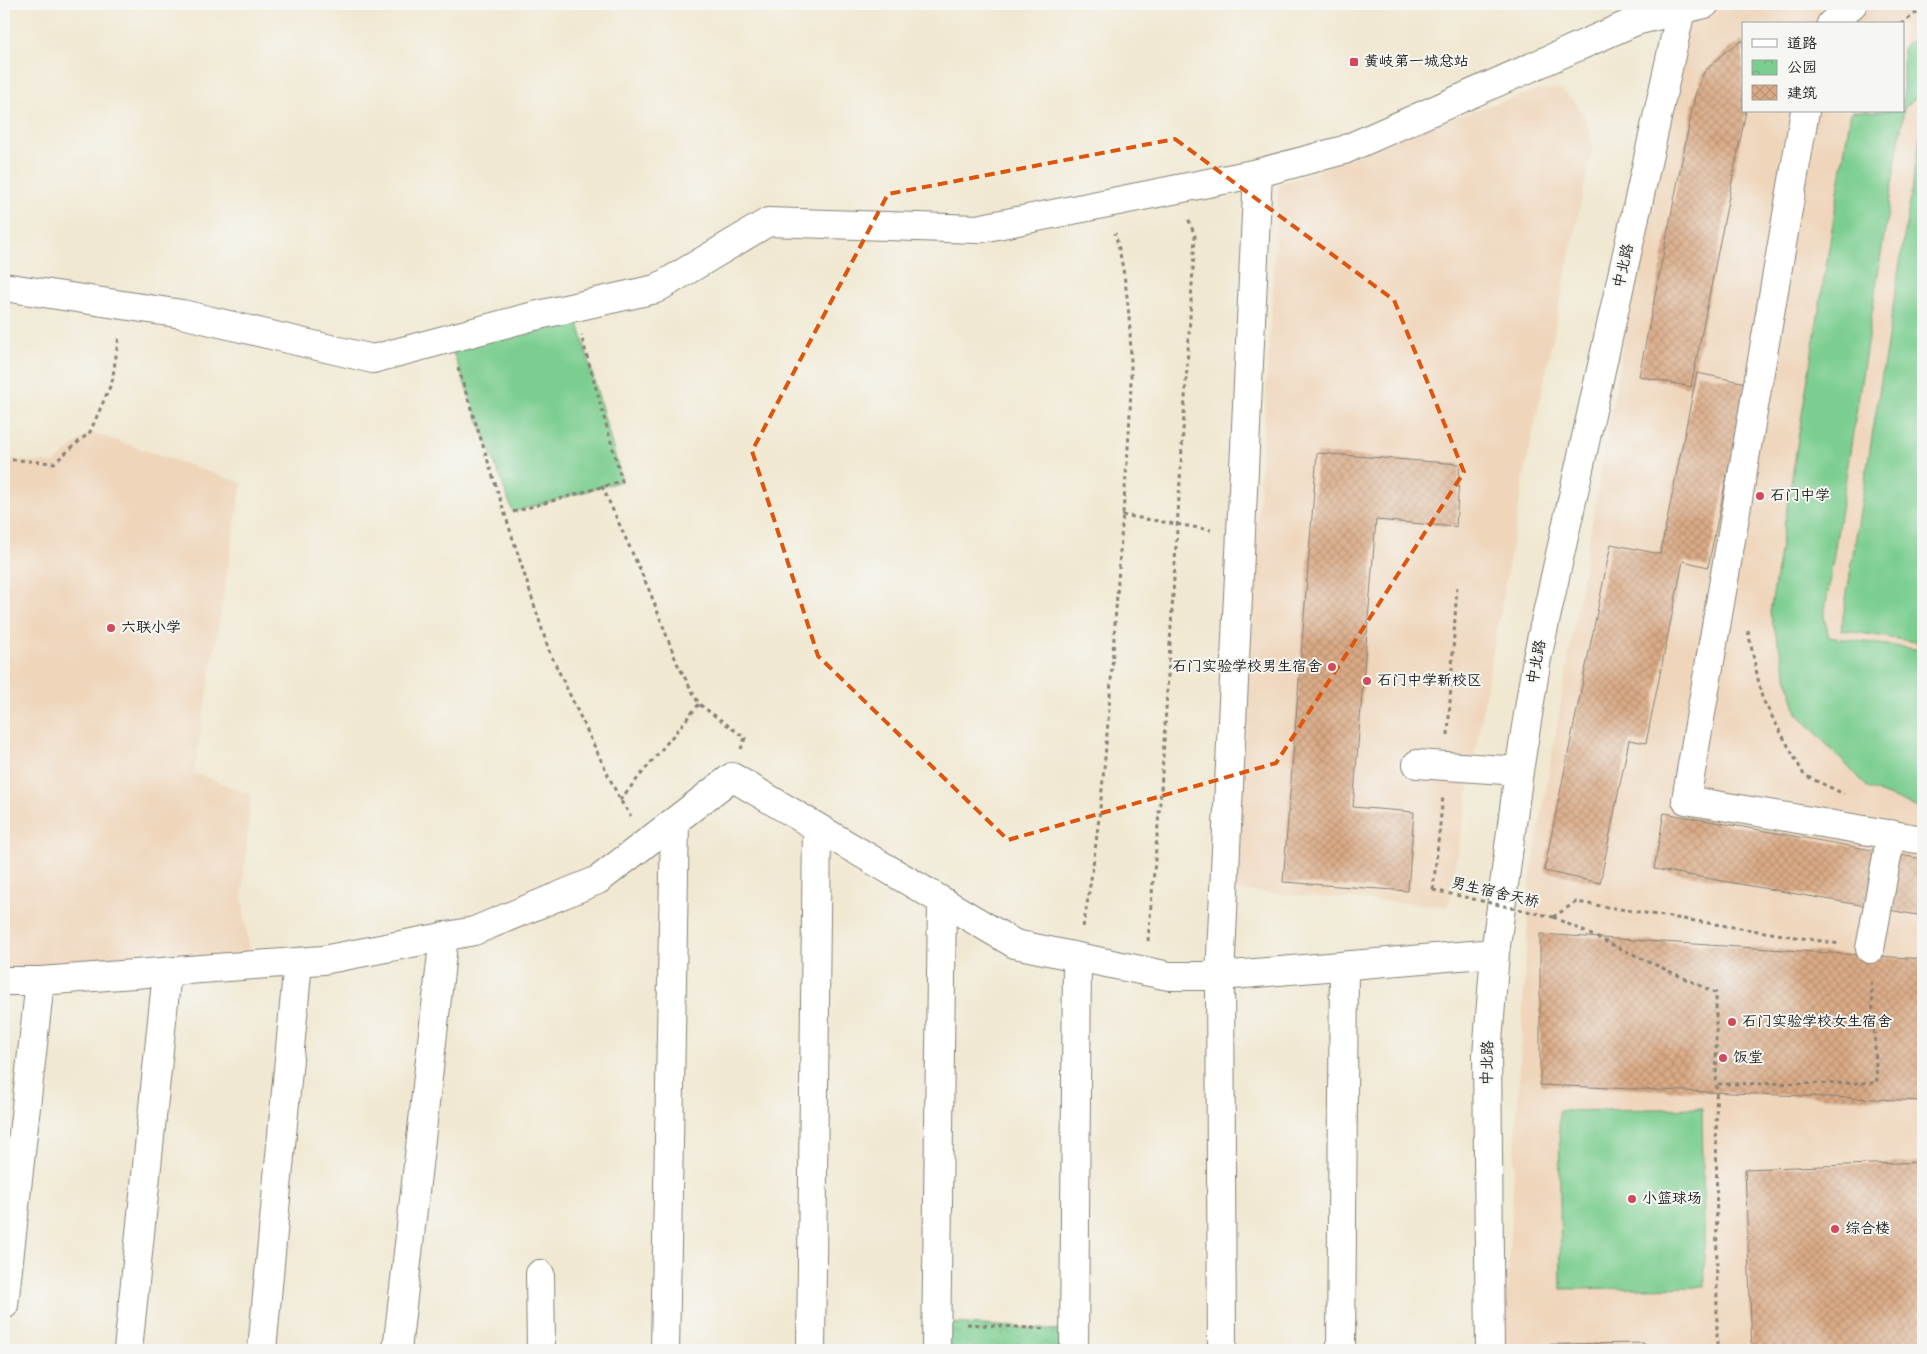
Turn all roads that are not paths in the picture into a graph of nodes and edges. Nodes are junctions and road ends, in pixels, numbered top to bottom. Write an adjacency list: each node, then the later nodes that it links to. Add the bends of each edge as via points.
1 (1853, 4): 3 (street)
2 (1693, 7): 5 (street, via 1636,21 1344,150); 8 (street, 中北路, via 1537,658)
3 (1833, 22)
4 (1805, 112): 11 (street, via 1686,800)
5 (1258, 173): 6 (street, via 976,228 768,222 656,289 373,359 182,314); 21 (street)
6 (4, 287)
7 (1417, 764): 8 (street)
8 (1518, 771): 16 (street, 中北路)
9 (675, 821): 10 (street, via 732,777); 14 (street, via 598,880 474,931); 31 (street)
10 (816, 828): 13 (street); 32 (street)
11 (1891, 834): 12 (street); 15 (street)
12 (1923, 840)
13 (942, 902): 17 (street, via 1015,944); 33 (street)
14 (444, 936): 18 (street); 29 (street)
15 (1870, 949)
16 (1495, 953): 19 (street); 36 (street, 中北路, via 1487,1055)
17 (1077, 957): 21 (street, via 1169,976); 26 (street)
18 (298, 962): 20 (street); 28 (street)
19 (1344, 966): 21 (street); 35 (street)
20 (167, 972): 23 (street); 27 (street)
21 (1220, 976): 34 (street)
22 (4, 981): 23 (street)
23 (40, 981): 25 (street)
24 (540, 1274): 30 (street)
25 (4, 1305)
26 (1074, 1341)
27 (128, 1350)
28 (262, 1350)
29 (397, 1350)
30 (541, 1350)
31 (665, 1350)
32 (811, 1350)
33 (936, 1350)
34 (1222, 1350)
35 (1341, 1350)
36 (1490, 1350)

